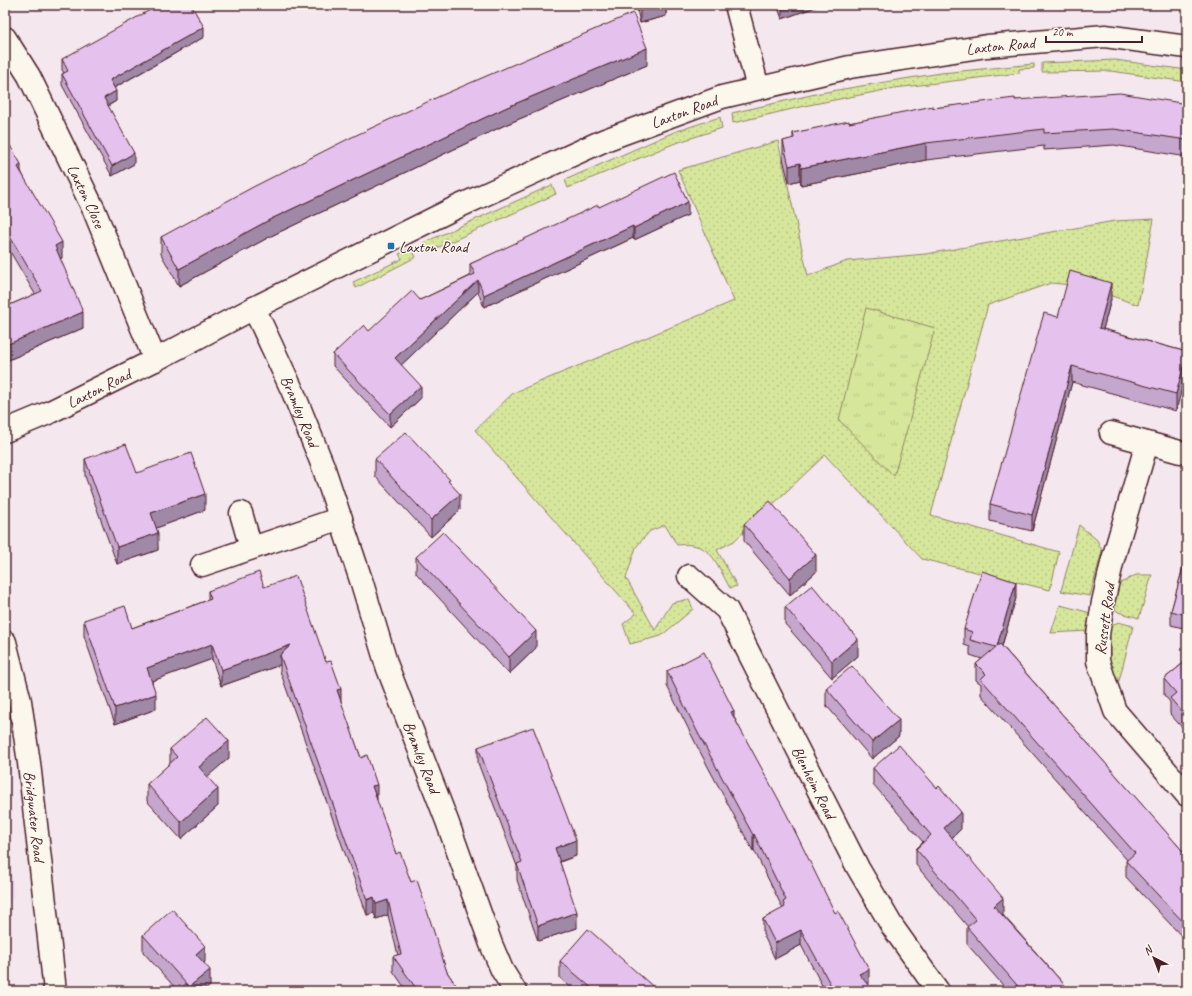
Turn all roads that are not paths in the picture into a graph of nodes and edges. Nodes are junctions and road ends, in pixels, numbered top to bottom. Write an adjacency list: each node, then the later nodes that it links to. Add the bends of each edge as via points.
1 (736, 5): 4 (street)
2 (5, 38): 6 (street, Laxton Close, via 29,76 94,210)
3 (1187, 47): 4 (street, Laxton Road, via 1105,36 987,46 850,67)
4 (758, 88): 5 (street, Laxton Road, via 722,98 605,140 418,226)
5 (254, 308): 6 (street, Laxton Road); 12 (street, Bramley Road, via 293,392)
6 (155, 360): 7 (street, Laxton Road)
7 (5, 431)
8 (1112, 433): 9 (street)
9 (1147, 442): 10 (street); 17 (street, Russett Road, via 1103,602 1098,635 1098,661 1115,711)
10 (1180, 452)
11 (240, 513): 13 (street)
12 (341, 518): 13 (street); 19 (street, Bramley Road, via 387,666 448,821 491,944 502,970)
13 (251, 548): 14 (street)
14 (202, 565)
15 (689, 576): 20 (street, Blenheim Road, via 727,610 858,868 892,926)
16 (5, 642): 18 (street, Bridgwater Road, via 20,701 29,763)
17 (1187, 795)
18 (55, 991)
19 (515, 991)
20 (938, 991)

